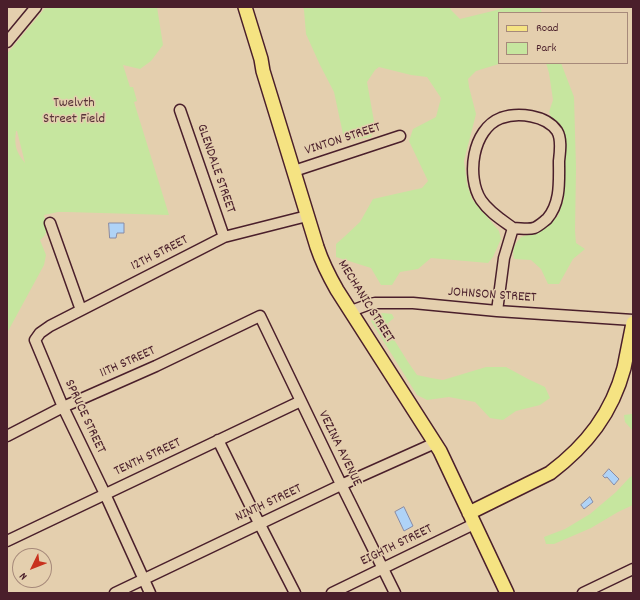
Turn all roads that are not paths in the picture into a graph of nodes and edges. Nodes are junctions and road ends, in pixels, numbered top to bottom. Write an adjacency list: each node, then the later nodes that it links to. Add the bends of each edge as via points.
1 (36, 7): 4 (street)
2 (236, 7): 5 (main road)
3 (245, 7): 5 (main road, MECHANIC STREET, via 261,59)
4 (7, 42)
5 (262, 71): 8 (main road, MECHANIC STREET)
6 (180, 110): 12 (street, GLENDALE STREET)
7 (400, 136): 8 (street, VINTON STREET)
8 (294, 171): 9 (main road, MECHANIC STREET)
9 (307, 216): 12 (street, 12TH STREET); 14 (main road, MECHANIC STREET, via 328,273)
10 (50, 223): 13 (street)
11 (513, 228): 11 (street, via 535,227 552,212 557,201 560,139 558,132 551,125 526,115 509,115 489,126 477,144 474,157 473,173 481,200 488,209); 15 (street, via 504,258)
12 (224, 237): 13 (street, 12TH STREET)
13 (82, 310): 18 (street, 12TH STREET, via 50,326)
14 (351, 311): 15 (street, JOHNSON STREET, via 375,302); 23 (main road, MECHANIC STREET)
15 (497, 311): 17 (street, JOHNSON STREET)
16 (260, 316): 19 (street, VEZINA AVENUE); 20 (street, 11TH STREET)
17 (633, 321): 26 (main road, via 617,390 589,438 550,473)
18 (35, 339): 20 (street, SPRUCE STREET)
19 (301, 401): 22 (street, TENTH STREET); 24 (street, VEZINA AVENUE)
20 (64, 407): 21 (street, 11TH STREET); 25 (street, SPRUCE STREET)
21 (7, 436)
22 (218, 440): 25 (street, TENTH STREET); 27 (street)
23 (435, 443): 24 (street, NINTH STREET); 26 (main road, MECHANIC STREET)
24 (341, 485): 27 (street, NINTH STREET); 29 (street, VEZINA AVENUE)
25 (105, 494): 28 (street, TENTH STREET); 31 (street, SPRUCE STREET)
26 (472, 519): 29 (street, EIGHTH STREET); 37 (main road, MECHANIC STREET)
27 (260, 524): 31 (street, NINTH STREET); 34 (street)
28 (7, 541)
29 (383, 568): 35 (street, EIGHTH STREET); 36 (street, VEZINA AVENUE)
30 (633, 569): 38 (street)
31 (144, 580): 32 (street, NINTH STREET); 33 (street, SPRUCE STREET)
32 (115, 593)
33 (150, 593)
34 (295, 593)
35 (332, 593)
36 (395, 593)
37 (507, 593)
38 (583, 593)

